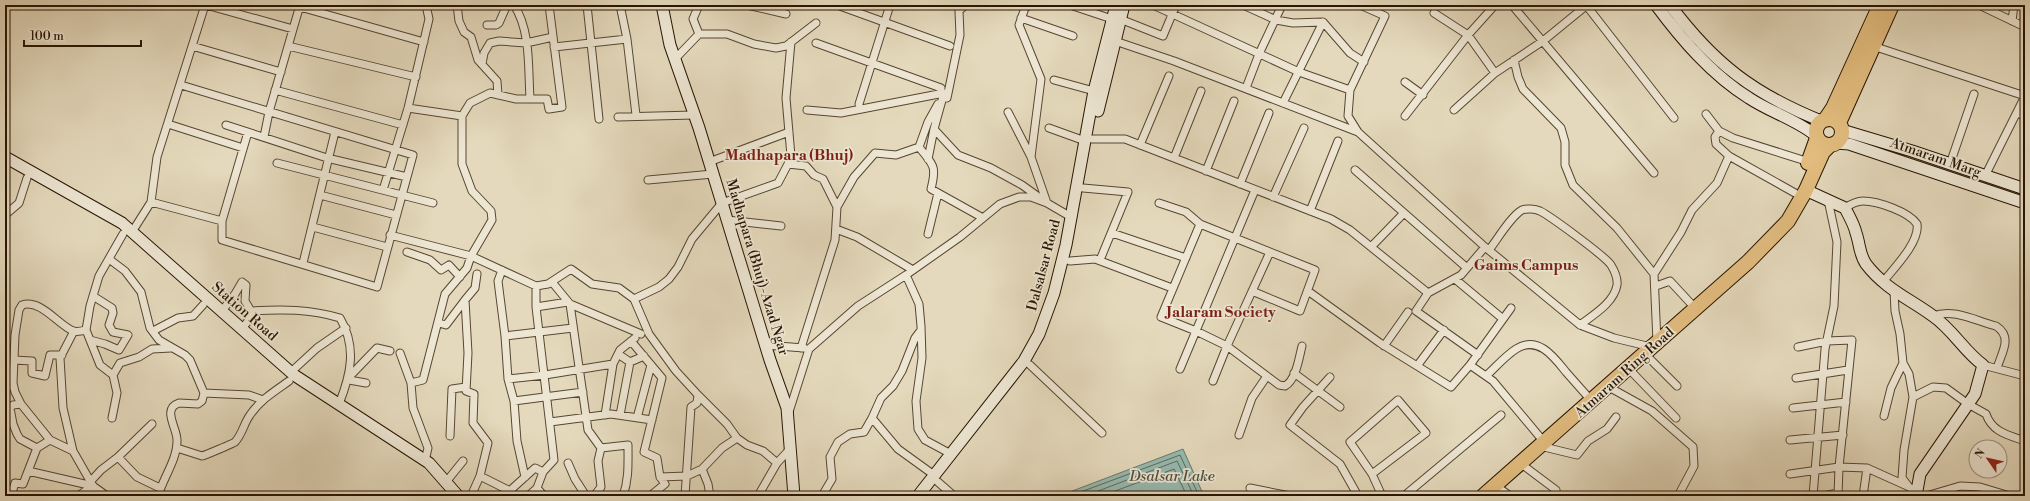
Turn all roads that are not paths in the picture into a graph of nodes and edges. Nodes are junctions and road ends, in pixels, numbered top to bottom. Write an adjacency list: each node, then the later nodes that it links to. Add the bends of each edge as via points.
1 (206, 5): 46 (street); 59 (street)
2 (426, 5): 55 (street, via 430,19)
3 (457, 5): 69 (street, via 459,21 464,32 471,37 476,56)
4 (507, 5): 44 (street, via 499,23)
5 (514, 5): 57 (street, via 521,16)
6 (550, 5): 50 (street)
7 (587, 5): 52 (street)
8 (620, 5): 51 (street)
9 (662, 5): 65 (street, Madhapara (Bhuj)-Azad Ngar)
10 (699, 5): 47 (street, via 693,20)
11 (747, 5): 35 (street)
12 (837, 5): 41 (street)
13 (890, 5): 41 (street)
14 (965, 5): 80 (street, via 959,11 960,35 947,98)
15 (1070, 5): 38 (street)
16 (1116, 5): 38 (street, Dalsalsar Road)
17 (1124, 5): 38 (street, Dalsalsar Road)
18 (1153, 5): 36 (street)
19 (1176, 5): 36 (street)
20 (1243, 5): 39 (street)
21 (1282, 5): 39 (street)
22 (1360, 5): 68 (street, via 1385,16)
23 (1495, 5): 48 (street)
24 (1512, 5): 54 (street)
25 (1587, 5): 54 (street); 106 (street)
26 (1656, 5): 121 (street, via 1721,77 1748,98 1805,127)
27 (1670, 5): 108 (street, via 1711,53 1754,89 1783,105)
28 (1880, 5): 108 (highway, via 1833,108)
29 (1892, 5): 112 (highway)
30 (1979, 5): 40 (street)
31 (2014, 5): 40 (street)
32 (300, 6): 46 (street); 55 (street)
33 (1026, 6): 37 (street)
34 (1434, 12): 48 (street)
35 (786, 14)
36 (1172, 14): 38 (street, via 1163,36); 64 (street)
37 (1021, 18): 49 (street); 132 (street, via 1019,25 1041,80)
38 (1116, 19): 53 (street, Dalsalsar Road); 82 (street, Dalsalsar Road)
39 (1276, 20): 42 (street, via 1293,23); 64 (street)
40 (2012, 21): 45 (street)
41 (884, 22): 61 (street); 67 (street)
42 (1323, 22): 68 (street, via 1350,53); 71 (street)
43 (816, 23): 56 (street)
44 (487, 24)
45 (2025, 27)
46 (293, 29): 60 (street)
47 (699, 34): 56 (street, via 727,34 754,44 776,48); 65 (street)
48 (1468, 35): 72 (street); 86 (street)
49 (1073, 36)
50 (552, 37): 57 (street); 62 (street)
51 (627, 38): 52 (street); 100 (street)
52 (591, 41): 62 (street); 107 (street)
53 (1115, 41): 78 (street); 123 (street, Dalsalsar Road)
54 (1543, 41): 66 (street); 145 (street)
55 (424, 42): 74 (street)
56 (791, 42): 119 (street, via 786,98)
57 (526, 43): 69 (street, via 490,43 484,52); 88 (street)
58 (816, 43): 67 (street)
59 (192, 46): 70 (street); 77 (street)
60 (288, 46): 70 (street); 74 (street)
61 (950, 46)
62 (554, 47): 88 (street, via 562,108 548,109 547,99)
63 (1876, 47): 87 (street)
64 (1259, 54): 71 (street); 78 (street)
65 (675, 59): 101 (street, Madhapara (Bhuj)-Azad Ngar)
66 (1514, 60): 72 (street); 205 (street, via 1523,89 1561,128 1565,142 1565,165 1573,185 1617,228)
67 (872, 62): 80 (street); 90 (street)
68 (1364, 62): 81 (street)
69 (482, 64): 85 (street, via 497,81)
70 (280, 72): 79 (street)
71 (1299, 72): 81 (street); 91 (street)
72 (1495, 73): 94 (street)
73 (1169, 76): 126 (street)
74 (416, 77): 92 (street)
75 (1054, 80): 82 (street)
76 (1405, 82): 86 (street)
77 (181, 85): 95 (street); 109 (street)
78 (1246, 88): 91 (street)
79 (275, 90): 95 (street); 111 (street)
80 (943, 90): 93 (street, via 841,113); 115 (street); 127 (street)
81 (1350, 90): 120 (street, via 1348,116)
82 (1094, 91): 123 (street, Dalsalsar Road)
83 (1201, 91): 135 (street)
84 (1974, 94): 140 (street)
85 (498, 95): 88 (street, via 516,99); 102 (street, via 486,94 470,103)
86 (1423, 95): 103 (street)
87 (2025, 96): 97 (street)
88 (530, 98)
89 (1234, 101): 143 (street)
90 (858, 104)
91 (1283, 104): 120 (street)
92 (408, 108): 102 (street); 111 (street)
93 (807, 110)
94 (1454, 110)
95 (269, 112): 118 (street); 122 (street)
96 (1008, 112): 132 (street)
97 (2017, 112): 105 (street); 148 (street)
98 (1269, 113): 152 (street)
99 (1706, 114): 116 (street)
100 (636, 115): 101 (street); 104 (street)
101 (694, 115): 136 (street, Madhapara (Bhuj)-Azad Ngar)
102 (462, 116): 195 (street, via 462,164 466,178 472,192 492,215 490,226)
103 (1405, 116)
104 (618, 117)
105 (2025, 117)
106 (1674, 118)
107 (599, 119)
108 (1823, 120): 112 (highway, via 1832,120); 121 (highway, via 1816,127)
109 (168, 124): 128 (street); 164 (street, via 157,157)
110 (226, 125): 117 (street)
111 (403, 125): 129 (street)
112 (1840, 125): 125 (highway, via 1842,134); 140 (street, Atmaram Marg, via 1845,130)
113 (1049, 128): 123 (street)
114 (1304, 128): 162 (street)
115 (934, 129): 134 (street); 168 (street, via 958,155 991,168 1022,185)
116 (1719, 131): 130 (street, via 1715,137 1716,144); 137 (street, via 1740,141)
117 (248, 132): 122 (street); 128 (street)
118 (335, 132): 129 (street); 133 (street)
119 (789, 132): 136 (street); 139 (street, via 791,156)
120 (1358, 132): 192 (street)
121 (1816, 136): 125 (highway, via 1822,144); 137 (highway, Atmaram Ring Road)
122 (264, 137): 133 (street)
123 (1088, 140): 126 (street, via 1125,140); 153 (street, Dalsalsar Road); 176 (street, Dalsalsar Road)
124 (1338, 141): 172 (street)
125 (1833, 144): 165 (street, Atmaram Marg, via 1856,146); 190 (highway, Atmaram Ring Road, via 1823,152 1806,190 1788,221)
126 (1140, 145): 135 (street)
127 (919, 147): 134 (street); 170 (street, via 896,155 874,154 854,177)
128 (244, 148): 179 (street)
129 (395, 150): 144 (street); 149 (street, via 413,155)
130 (1729, 156): 159 (street); 205 (street, via 1717,183 1692,210)
131 (5, 157): 184 (street, Station Road, via 122,223)
132 (1031, 157): 168 (street)
133 (327, 158): 144 (street); 147 (street)
134 (928, 158): 158 (street, via 934,165 931,189)
135 (1174, 158): 143 (street)
136 (709, 162): 146 (street, Madhapara (Bhuj)-Azad Ngar)
137 (1809, 162): 159 (highway, Atmaram Ring Road)
138 (277, 163): 147 (street)
139 (788, 164): 167 (street, via 778,183); 170 (street, via 806,166 814,175 823,179)
140 (1950, 164): 148 (street, Atmaram Marg)
141 (5, 166): 150 (street, Station Road)
142 (1355, 170): 173 (street)
143 (1206, 171): 152 (street)
144 (387, 173): 149 (street); 155 (street)
145 (1654, 173)
146 (713, 174): 151 (street); 167 (street, Madhapara (Bhuj)-Azad Ngar)
147 (324, 176): 155 (street); 160 (street)
148 (1985, 176): 154 (street, Atmaram Marg)
149 (407, 177): 161 (street)
150 (27, 178): 174 (street, via 19,203); 184 (street, Station Road)
151 (648, 180)
152 (1240, 184): 156 (street)
153 (1083, 188): 185 (street, via 1128,192); 199 (street, Dalsalsar Road)
154 (2025, 189)
155 (383, 190): 161 (street)
156 (1255, 190): 162 (street); 188 (street)
157 (1810, 192): 163 (street)
158 (938, 193): 177 (street); 186 (street)
159 (1795, 193): 190 (highway, Atmaram Ring Road)
160 (320, 195): 175 (street); 182 (street)
161 (402, 195): 166 (street); 175 (street)
162 (1274, 197): 172 (street)
163 (1828, 200): 171 (street); 248 (street, via 1837,242 1834,306)
164 (151, 202): 179 (street); 184 (street)
165 (2025, 202)
166 (433, 203)
167 (722, 203): 178 (street, Madhapara (Bhuj)-Azad Ngar); 219 (street, via 692,239 669,279)
168 (1047, 203): 176 (street); 177 (street, via 1031,197 1019,198 1000,204)
169 (1159, 203): 180 (street, via 1186,212)
170 (837, 207): 183 (street)
171 (1845, 208): 210 (street, via 1857,234 1859,252); 210 (street, via 1855,202 1874,203 1909,216 1917,224 1917,233 1908,249)
172 (1310, 211): 189 (street, via 1331,219)
173 (1404, 213): 189 (street); 201 (street)
174 (5, 214)
175 (396, 215): 187 (street)
176 (1071, 217): 343 (street, Dalsalsar Road, via 1054,293 1039,334 1024,361)
177 (983, 218): 203 (street)
178 (727, 220): 181 (street); 249 (street, Madhapara (Bhuj)-Azad Ngar)
179 (222, 221): 200 (street, via 222,240)
180 (1200, 224): 188 (street); 196 (street)
181 (781, 226)
182 (313, 227): 191 (street); 200 (street)
183 (836, 229): 203 (street); 255 (street, via 830,258)
184 (128, 233): 197 (street); 222 (street, Station Road); 226 (street, Station Road)
185 (1112, 233): 196 (street); 198 (street)
186 (928, 234)
187 (390, 236): 191 (street); 195 (street)
188 (1234, 238): 194 (street); 242 (street)
189 (1372, 246): 217 (street)
190 (1763, 246): 225 (highway, Atmaram Ring Road)
191 (388, 247): 200 (street, via 377,287)
192 (1487, 249): 201 (street); 232 (street); 232 (street, via 1522,210 1528,209 1540,211 1602,255 1616,274 1617,285 1603,307)
193 (407, 252): 207 (street, via 430,260 440,270 449,265)
194 (1270, 252): 214 (street, via 1315,270); 215 (street)
195 (470, 256): 202 (street); 207 (street, via 467,268)
196 (1186, 258): 213 (street)
197 (109, 259): 218 (street, via 99,276); 241 (street, via 125,271 141,292)
198 (1100, 260): 199 (street); 213 (street)
199 (1070, 261): 269 (street, Dalsalsar Road, via 1046,337)
200 (303, 263)
201 (1467, 268): 208 (street)
202 (502, 270): 211 (street); 245 (street, via 498,282)
203 (913, 270): 206 (street)
204 (477, 274): 220 (street, via 475,288)
205 (1654, 274): 212 (street)
206 (906, 275): 238 (street, via 919,304); 257 (street, via 858,306)
207 (460, 277): 231 (street, via 445,294)
208 (1454, 279): 217 (street); 230 (street)
209 (552, 282): 211 (street); 219 (street, via 572,269 592,284 619,288); 221 (street)
210 (1883, 282): 216 (street)
211 (536, 286): 223 (street)
212 (1656, 286): 225 (street, via 1670,281); 256 (street)
213 (1172, 288): 242 (street, via 1161,317)
214 (1308, 290): 215 (street, via 1300,311); 252 (street)
215 (1252, 291): 250 (street)
216 (1894, 291): 229 (street); 267 (street)
217 (1428, 293): 239 (street, via 1416,310)
218 (93, 296): 237 (street); 246 (street, via 112,308 109,325 113,332 128,335 119,350)
219 (634, 299): 236 (street)
220 (465, 300): 231 (street, via 446,326); 297 (street, via 468,353)
221 (569, 303): 223 (street); 234 (street); 244 (street)
222 (203, 305): 241 (street, via 193,316 178,318); 282 (street, Station Road)
223 (536, 307): 243 (street)
224 (1511, 308): 230 (street)
225 (1695, 308): 256 (highway, Atmaram Ring Road)
226 (222, 311): 227 (street, via 242,282 246,285 245,300); 235 (street, Station Road)
227 (251, 311): 233 (street, via 290,309 319,312 340,318); 235 (street)
228 (1408, 312): 252 (street)
229 (1934, 316): 271 (street); 275 (street, via 1954,314 2002,330 2006,341)
230 (1503, 319): 262 (street)
231 (439, 323): 292 (street, via 423,380)
232 (1580, 325): 256 (street)
233 (346, 328): 282 (street, via 317,348); 287 (street, via 351,361)
234 (573, 328): 243 (street); 273 (street)
235 (242, 329): 282 (street, Station Road)
236 (647, 329): 244 (street); 301 (street, via 676,371)
237 (86, 330): 240 (street); 246 (street)
238 (921, 330): 323 (street, via 915,338 902,371 893,386 880,398); 343 (street, via 922,358 916,401 918,429 925,440)
239 (1444, 330): 262 (street); 272 (street)
240 (74, 331): 260 (street); 264 (street, via 35,305 22,305 15,335)
241 (153, 331): 254 (street)
242 (1196, 331): 250 (street); 276 (street)
243 (540, 333): 245 (street); 281 (street)
244 (641, 334): 247 (street)
245 (505, 336): 289 (street)
246 (90, 340): 280 (street, via 100,365)
247 (631, 341): 261 (street); 263 (street)
248 (1827, 341): 253 (street); 277 (street, via 1852,340); 279 (street)
249 (765, 345): 255 (street); 319 (street, Madhapara (Bhuj)-Azad Ngar, via 787,408)
250 (1227, 346): 283 (street); 290 (street)
251 (1302, 346): 278 (street)
252 (1384, 346): 272 (street)
253 (1798, 347)
254 (171, 348): 280 (street, via 152,349 139,357 120,363); 300 (street, via 190,360)
255 (801, 348): 257 (street)
256 (1651, 348): 274 (highway, Atmaram Ring Road); 296 (street)
257 (808, 349): 319 (street)
258 (390, 351): 287 (street, via 377,348)
259 (400, 353): 292 (street)
260 (62, 354): 264 (street, via 50,355 45,376 32,373 32,361); 342 (street, via 62,408)
261 (618, 354): 265 (street); 266 (street)
262 (1478, 355): 270 (street)
263 (644, 356): 265 (street); 268 (street)
264 (14, 360): 294 (street)
265 (630, 362): 315 (street)
266 (613, 364): 273 (street); 314 (street)
267 (1903, 364): 302 (street, via 1909,374); 317 (street, via 1891,388)
268 (651, 365): 322 (street); 325 (street, via 662,378)
269 (1030, 365): 328 (street); 362 (street, Dalsalsar Road)
270 (1470, 365): 272 (street, via 1451,387); 284 (street)
271 (1983, 365): 275 (street); 310 (street, via 1975,394)
272 (1417, 366)
273 (579, 368): 281 (street); 299 (street)
274 (1628, 368): 295 (highway, Atmaram Ring Road); 324 (street)
275 (1997, 368): 285 (street)
276 (1180, 369)
277 (1848, 370): 279 (street); 307 (street)
278 (1294, 373): 283 (street, via 1290,384 1285,386 1279,385); 298 (street)
279 (1823, 374): 288 (street); 311 (street)
280 (113, 375): 321 (street, via 117,393)
281 (545, 375): 289 (street); 303 (street)
282 (290, 376): 305 (street); 309 (street, Station Road); 377 (street, Station Road, via 424,469)
283 (1267, 376): 329 (street, via 1252,398)
284 (1486, 376): 304 (street, via 1517,348 1536,345 1547,349); 337 (street, via 1493,381)
285 (2025, 376)
286 (1330, 377): 298 (street)
287 (349, 378): 291 (street); 309 (street)
288 (1796, 378)
289 (508, 379): 306 (street)
290 (1213, 381)
291 (366, 383)
292 (411, 383): 345 (street, via 413,408 428,448)
293 (5, 386): 294 (street)
294 (13, 386): 308 (street)
295 (1607, 386): 337 (highway, Atmaram Ring Road); 401 (street, via 1652,411 1693,447 1694,466)
296 (1677, 386)
297 (466, 387): 331 (street, via 452,389); 358 (street, via 466,391 474,394 473,422 488,443)
298 (1317, 390): 312 (street); 396 (street, via 1290,425 1340,464)
299 (582, 392): 303 (street); 318 (street)
300 (204, 393): 305 (street, via 249,395); 339 (street, via 202,401 198,404 180,403 172,408 170,415 178,437)
301 (698, 395): 333 (street); 359 (street, via 697,403 691,407 689,416 691,429)
302 (1914, 397): 310 (street, via 1933,387 1941,386 1951,390); 371 (street, via 1904,450 1902,478)
303 (548, 398): 306 (street); 326 (street)
304 (1589, 398)
305 (263, 400): 339 (street, via 232,444 202,456)
306 (514, 401): 360 (street, via 517,441)
307 (1846, 402): 311 (street); 330 (street)
308 (22, 404): 334 (street); 338 (street, via 10,408 13,424 20,439)
309 (339, 404): 345 (street, Station Road)
310 (1968, 404): 336 (street, via 1986,414 1989,423 2001,432); 371 (street, via 1920,474)
311 (1820, 405): 313 (street); 332 (street)
312 (1340, 407)
313 (1793, 408)
314 (605, 415): 315 (street); 318 (street)
315 (620, 415): 322 (street)
316 (1501, 416): 398 (street)
317 (1884, 416)
318 (586, 417): 326 (street); 340 (street, via 588,430)
319 (787, 417): 341 (street, Madhapara (Bhuj)-Azad Ngar)
320 (1616, 417): 337 (street, via 1607,429 1588,441 1577,455)
321 (112, 418)
322 (637, 418): 325 (street)
323 (872, 418): 362 (street, via 898,449); 391 (street, via 864,432 850,434 838,442 830,457 832,479)
324 (1676, 418)
325 (652, 420): 361 (street, via 644,452 657,458)
326 (550, 422): 355 (street, via 554,460)
327 (152, 424): 344 (street)
328 (1102, 433)
329 (1239, 435)
330 (1843, 435): 332 (street); 350 (street)
331 (450, 436)
332 (1818, 436): 335 (street); 353 (street)
333 (737, 438): 348 (street, via 763,451); 352 (street, via 722,448)
334 (50, 440): 338 (street); 342 (street)
335 (1790, 440)
336 (2025, 441)
337 (1542, 444): 349 (highway, Atmaram Ring Road)
338 (37, 448): 354 (street)
339 (177, 448): 366 (street)
340 (601, 448): 384 (street, via 598,461 601,487); 385 (street, via 628,445 629,472)
341 (790, 449): 348 (street); 390 (street, Madhapara (Bhuj)-Azad Ngar)
342 (73, 452): 364 (street)
343 (951, 454): 362 (street, Dalsalsar Road)
344 (118, 457): 364 (street, via 101,470); 366 (street, via 137,476)
345 (426, 461): 363 (street, Station Road)
346 (463, 461): 363 (street)
347 (568, 463): 383 (street)
348 (777, 463): 389 (street)
349 (1520, 463): 365 (highway, Atmaram Ring Road); 370 (street)
350 (1839, 467): 351 (street); 353 (street); 372 (street)
351 (1867, 468): 371 (street); 404 (street)
352 (702, 470): 359 (street); 388 (street)
353 (1815, 470): 357 (street); 402 (street)
354 (28, 471): 364 (street); 373 (street, via 23,484 14,483)
355 (543, 472): 360 (street, via 535,468); 367 (street)
356 (1372, 474): 356 (street, via 1426,433 1398,400 1350,442); 397 (street)
357 (1790, 474)
358 (480, 476): 369 (street); 379 (street)
359 (688, 476): 361 (street); 387 (street)
360 (525, 477): 369 (street)
361 (660, 477): 386 (street, via 665,484)
362 (936, 479): 392 (street, Dalsalsar Road); 393 (street, Dalsalsar Road); 394 (street)
363 (446, 482): 378 (street, Station Road)
364 (91, 484): 374 (street); 375 (street)
365 (1495, 486): 399 (highway, Atmaram Ring Road); 400 (street)
366 (160, 488): 376 (street)
367 (537, 488): 381 (street); 382 (street)
368 (1250, 488): 395 (street)
369 (510, 490): 380 (street)
370 (1556, 490)
371 (1917, 493): 405 (street, via 1960,486 1980,487)
372 (1838, 495): 403 (street)
373 (11, 496)
374 (78, 496)
375 (107, 496)
376 (158, 496)
377 (448, 496)
378 (458, 496)
379 (471, 496)
380 (504, 496)
381 (528, 496)
382 (544, 496)
383 (586, 496)
384 (594, 496)
385 (623, 496)
386 (650, 496)
387 (686, 496)
388 (710, 496)
389 (758, 496)
390 (794, 496)
391 (822, 496)
392 (918, 496)
393 (928, 496)
394 (954, 496)
395 (1290, 496)
396 (1358, 496)
397 (1382, 496)
398 (1404, 496)
399 (1483, 496)
400 (1510, 496)
401 (1678, 496)
402 (1813, 496)
403 (1823, 496)
404 (1864, 496)
405 (2010, 496)

